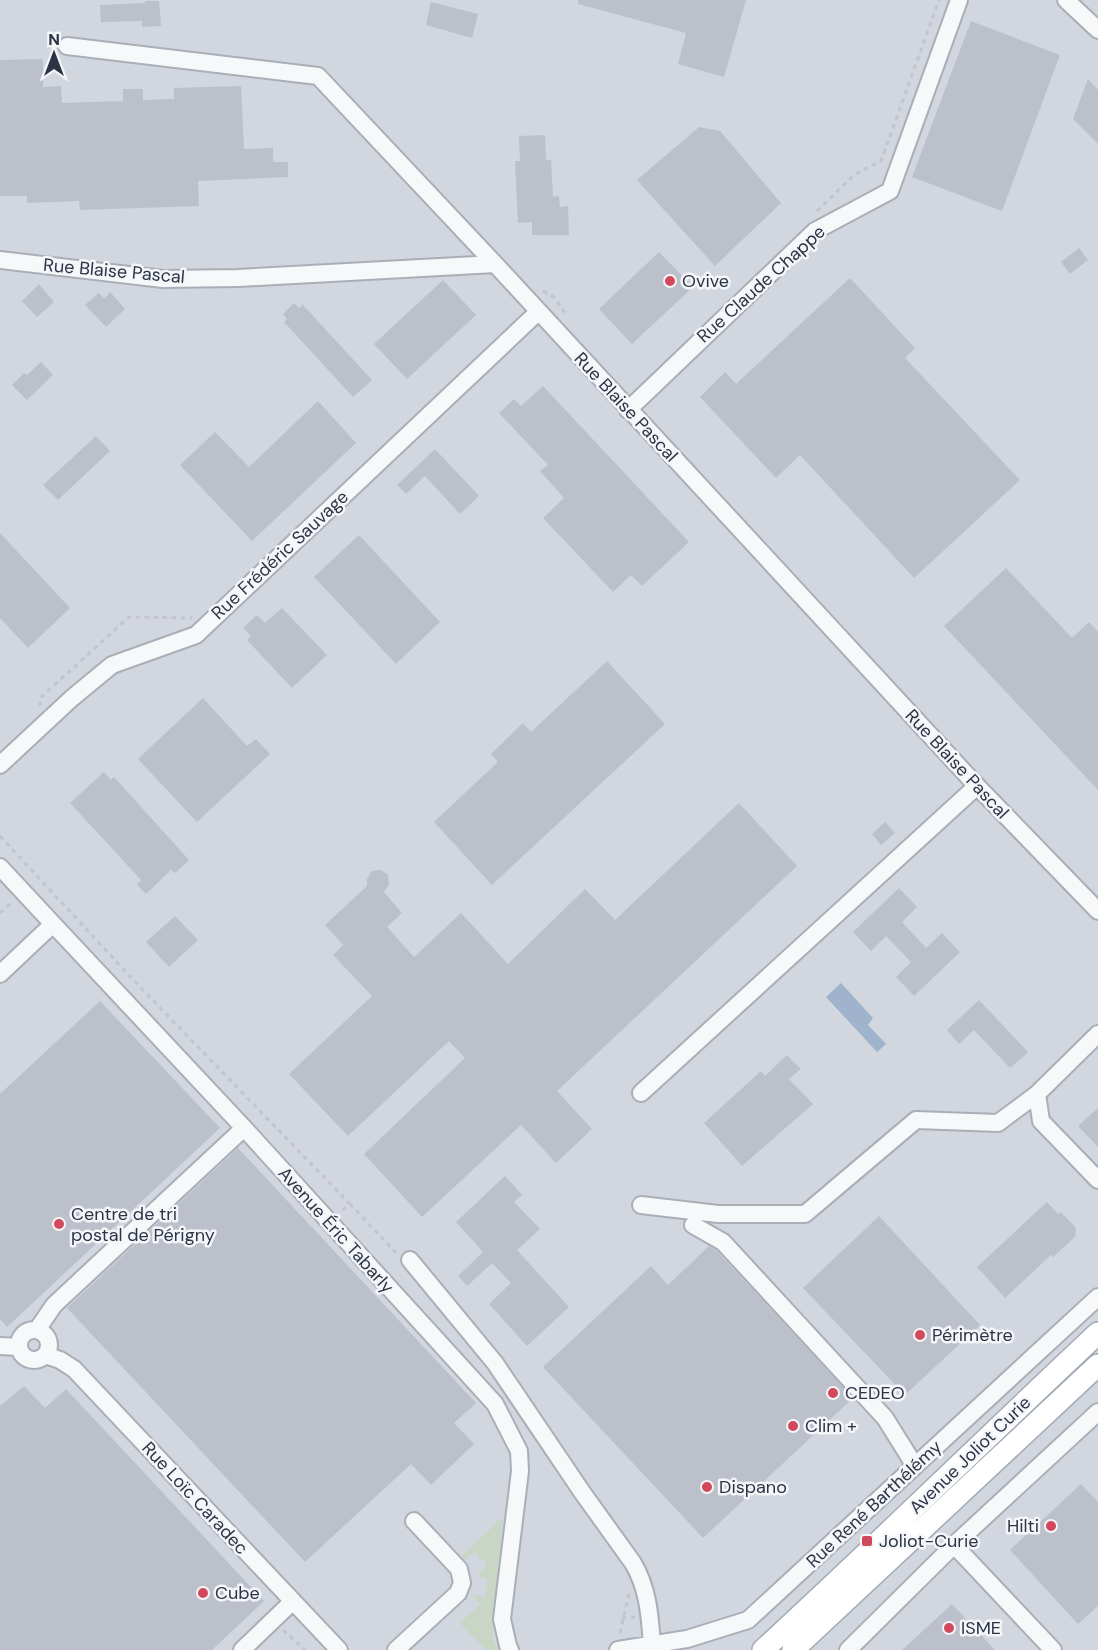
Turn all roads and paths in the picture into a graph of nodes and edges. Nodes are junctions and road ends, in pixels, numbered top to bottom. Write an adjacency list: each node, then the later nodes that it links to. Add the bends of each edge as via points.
1 (939, 0): 6 (path, via 881,161 855,174)
2 (959, 0): 12 (street, Rue Claude Chappe, via 890,190 815,231)
3 (1066, 0): 4 (street)
4 (1098, 30)
5 (67, 46): 8 (street, via 318,76)
6 (813, 215)
7 (0, 260): 8 (street, Rue Blaise Pascal, via 163,279)
8 (495, 264): 9 (street, Rue Blaise Pascal)
9 (526, 299): 10 (street, Rue Blaise Pascal); 11 (path, via 538,288 554,297)
10 (538, 312): 12 (street, Rue Blaise Pascal); 13 (street, Rue Frédéric Sauvage, via 196,635 112,665)
11 (572, 323)
12 (628, 410): 14 (street, Rue Blaise Pascal)
13 (0, 765)
14 (977, 786): 17 (street, Rue Blaise Pascal); 21 (street)
15 (0, 836): 25 (path)
16 (0, 867): 18 (street, Avenue Éric Tabarly)
17 (1098, 911)
18 (53, 924): 19 (street); 23 (street, Avenue Éric Tabarly)
19 (0, 974)
20 (1098, 1034): 22 (street)
21 (641, 1093)
22 (1037, 1094): 24 (street, via 1041,1120); 26 (street, via 998,1123 916,1120 805,1214 718,1214)
23 (244, 1128): 27 (street, Avenue Éric Tabarly); 31 (street, via 54,1305)
24 (1098, 1180)
25 (350, 1204): 27 (path); 29 (path)
26 (641, 1205)
27 (329, 1223): 50 (street, Avenue Éric Tabarly, via 495,1404 519,1450 520,1471 502,1619)
28 (693, 1225): 38 (street, via 723,1242 885,1418)
29 (405, 1258): 41 (street, via 495,1363)
30 (1098, 1297): 38 (street, Rue René Barthélémy)
31 (37, 1330): 34 (street, via 23,1334); 35 (street, via 48,1338)
32 (1098, 1333): 51 (main road, Avenue Joliot Curie)
33 (0, 1346): 34 (street)
34 (19, 1347): 35 (street, via 27,1358 37,1360)
35 (45, 1355): 42 (street, Rue Loïc Caradec, via 74,1369)
36 (1098, 1365): 52 (main road, Avenue Joliot Curie)
37 (1098, 1412): 40 (street)
38 (915, 1466): 44 (street, Rue René Barthélémy, via 748,1620 687,1639)
39 (414, 1521): 49 (street, via 459,1569 462,1583 458,1593)
40 (954, 1545): 53 (street); 54 (street)
41 (640, 1574): 44 (street); 45 (path, via 632,1582 619,1630)
42 (293, 1601): 43 (street); 48 (street, Rue Loïc Caradec)
43 (273, 1621): 46 (street); 47 (path)
44 (652, 1645): 45 (street, Rue René Barthélémy)
45 (619, 1646)
46 (242, 1650)
47 (305, 1650)
48 (339, 1650)
49 (396, 1650)
50 (510, 1650)
51 (763, 1650)
52 (793, 1650)
53 (848, 1650)
54 (1053, 1650)

